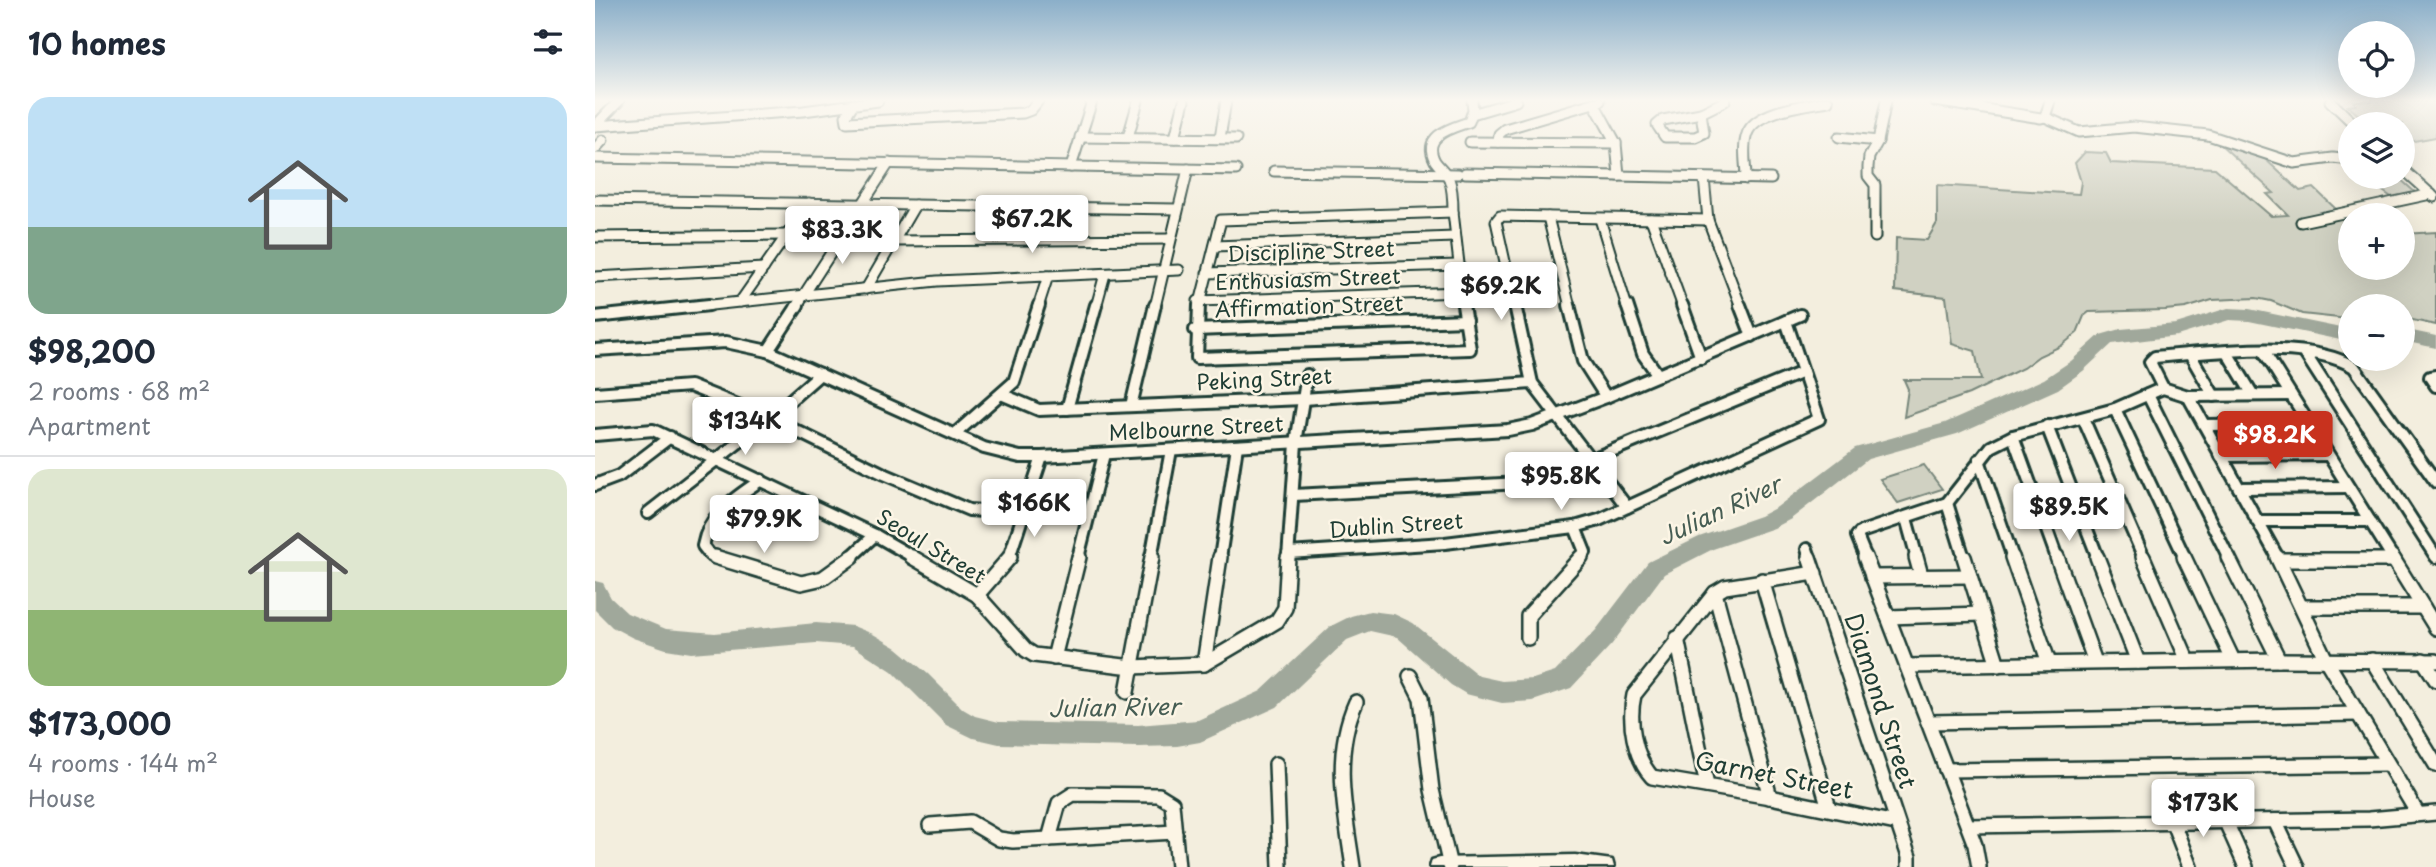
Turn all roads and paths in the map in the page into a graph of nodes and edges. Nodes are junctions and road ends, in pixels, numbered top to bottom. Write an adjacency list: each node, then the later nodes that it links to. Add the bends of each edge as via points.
1 (1079, 141): 12 (street)
2 (1435, 141): 16 (street, via 1435,164)
3 (1746, 141): 19 (street)
4 (1878, 141): 39 (street, via 1868,167 1875,186)
5 (2229, 141): 10 (street, via 2297,163)
6 (1470, 142): 7 (street)
7 (1498, 142): 8 (street)
8 (1616, 143): 17 (street)
9 (595, 158): 11 (street)
10 (2338, 159)
11 (889, 163): 12 (street); 27 (street)
12 (1070, 167): 13 (street)
13 (1188, 169): 14 (street); 29 (street)
14 (1236, 170)
15 (1274, 171): 16 (street)
16 (1446, 174): 17 (street); 30 (street)
17 (1619, 176): 18 (street)
18 (1704, 178): 19 (street); 34 (street)
19 (1746, 179): 20 (street)
20 (1771, 179)
21 (2415, 180): 23 (street)
22 (2436, 184): 23 (street)
23 (2423, 187): 24 (street)
24 (2433, 197): 35 (street)
25 (595, 200): 26 (street)
26 (809, 203): 27 (street); 36 (street)
27 (863, 204): 28 (street); 53 (street)
28 (915, 205): 29 (street); 41 (street)
29 (1177, 209): 40 (street)
30 (1453, 212): 38 (street); 42 (street, via 1221,220)
31 (1548, 217): 32 (street); 74 (street, via 1497,217 1496,225); 84 (street, via 1583,361)
32 (1600, 219): 33 (street); 72 (street, via 1638,342)
33 (1651, 219): 34 (street); 68 (street)
34 (1708, 220): 61 (street)
35 (2301, 222)
36 (787, 235): 37 (street); 44 (street)
37 (595, 237)
38 (1454, 237): 42 (street); 43 (street)
39 (1875, 237)
40 (1170, 239): 41 (street); 46 (street)
41 (894, 241): 51 (street)
42 (1215, 246): 47 (street)
43 (1458, 265): 47 (street, Discipline Street); 52 (street)
44 (764, 268): 50 (street); 55 (street)
45 (1179, 270): 46 (street)
46 (1162, 271): 48 (street); 86 (street)
47 (1207, 273): 54 (street)
48 (1105, 274): 49 (street); 87 (street)
49 (1048, 276): 51 (street); 78 (street, via 1014,382)
50 (595, 278)
51 (866, 289): 53 (street)
52 (1462, 292): 54 (street, Enthusiasm Street); 58 (street)
53 (805, 296): 55 (street); 64 (street)
54 (1198, 301): 60 (street)
55 (740, 302): 57 (street)
56 (1800, 315): 59 (street, Melbourne Street)
57 (595, 317)
58 (1466, 320): 60 (street, Affirmation Street); 60 (street, via 1470,349 1204,359 1197,358)
59 (1786, 321): 61 (street, Melbourne Street); 69 (street)
60 (1195, 330)
61 (1752, 336): 68 (street, Melbourne Street)
62 (595, 350): 64 (street, Melbourne Street, via 726,342)
63 (2263, 350): 65 (street); 66 (street); 81 (street)
64 (768, 351): 70 (street, Melbourne Street)
65 (2304, 352): 110 (street, via 2341,359 2354,367); 126 (street)
66 (2228, 354): 67 (street); 80 (street)
67 (2191, 356): 76 (street, via 2151,360); 83 (street)
68 (1702, 358): 72 (street, Melbourne Street)
69 (1803, 372): 108 (street); 116 (street, Dublin Street, via 1819,419)
70 (820, 374): 90 (street); 95 (street, Melbourne Street)
71 (1307, 375): 85 (street, Seoul Street)
72 (1658, 375): 84 (street, Melbourne Street)
73 (2436, 376): 75 (street, via 2430,377)
74 (1532, 383): 85 (street, Peking Street); 89 (street)
75 (2436, 386)
76 (2163, 388): 79 (street); 82 (street)
77 (595, 394): 90 (street, via 690,386)
78 (1001, 394): 87 (street, Peking Street, via 1030,408); 95 (street)
79 (2148, 395): 88 (street); 145 (street)
80 (2253, 395): 81 (street); 83 (street)
81 (2291, 395): 92 (street)
82 (2188, 396): 83 (street); 93 (street)
83 (2214, 396)
84 (1607, 397): 89 (street, Melbourne Street)
85 (1303, 398): 86 (street, Peking Street); 99 (street, Seoul Street)
86 (1131, 405): 87 (street, Peking Street)
87 (1067, 409)
88 (2115, 409): 91 (street); 144 (street)
89 (1557, 416): 99 (street, Melbourne Street, via 1508,430); 108 (street)
90 (770, 418): 106 (street); 118 (street, via 969,510)
91 (2084, 418): 94 (street); 148 (street)
92 (2309, 424): 93 (street); 103 (street)
93 (2204, 425): 104 (street)
94 (2047, 426): 97 (street); 151 (street)
95 (956, 433): 105 (street, Melbourne Street, via 997,453)
96 (595, 435): 98 (street, Seoul Street, via 653,430)
97 (2013, 436): 107 (street, via 1991,447); 150 (street)
98 (670, 437): 106 (street, Seoul Street); 111 (street, via 619,476)
99 (1297, 443): 100 (street, Melbourne Street); 114 (street, Seoul Street)
100 (1237, 446): 101 (street, Melbourne Street); 153 (street)
101 (1171, 450): 102 (street, Melbourne Street); 156 (street)
102 (1104, 454): 105 (street, Melbourne Street); 143 (street)
103 (2328, 455): 104 (street); 112 (street)
104 (2221, 456): 113 (street)
105 (1042, 457): 118 (street)
106 (718, 459): 109 (street, Seoul Street); 117 (street)
107 (1979, 460): 115 (street); 152 (street)
108 (1592, 461): 114 (street, via 1521,483); 116 (street)
109 (761, 480): 123 (street, Seoul Street); 123 (street, via 708,525 703,545 710,555 812,583 829,576)
110 (2436, 482)
111 (595, 485)
112 (2348, 487): 113 (street); 120 (street)
113 (2239, 488): 121 (street)
114 (1294, 495): 125 (street, Seoul Street)
115 (1947, 503): 119 (street); 131 (street)
116 (1627, 507): 122 (street, Dublin Street)
117 (647, 513)
118 (1025, 514): 135 (street, via 1010,557)
119 (1906, 518): 130 (street); 132 (street, via 1857,536)
120 (2370, 521): 121 (street); 127 (street)
121 (2257, 522): 128 (street)
122 (1575, 527): 125 (street, Dublin Street, via 1445,543); 141 (street, via 1585,552 1528,616)
123 (875, 535): 135 (street, Seoul Street)
124 (1807, 549): 129 (street, Diamond Street)
125 (1288, 553): 153 (street, Seoul Street, via 1281,617)
126 (2436, 556)
127 (2394, 559): 128 (street); 137 (street)
128 (2279, 560): 136 (street)
129 (1815, 573): 133 (street); 175 (street, Diamond Street)
130 (1921, 575): 131 (street); 132 (street)
131 (1970, 576): 138 (street)
132 (1872, 577): 139 (street)
133 (1762, 580): 134 (street); 169 (street)
134 (1715, 593): 142 (street); 168 (street)
135 (978, 595): 143 (street, Seoul Street, via 1025,650)
136 (2302, 607): 137 (street); 146 (street)
137 (2423, 607): 140 (street)
138 (1982, 614): 139 (street); 154 (street)
139 (1888, 617): 155 (street)
140 (2436, 628)
141 (1528, 638)
142 (1677, 638): 167 (street); 167 (street, Garnet Street, via 1632,701 1640,762 1652,777)
143 (1054, 658): 156 (street, Seoul Street)
144 (2232, 660): 145 (street); 148 (street)
145 (2279, 660): 146 (street)
146 (2326, 660): 147 (street); 161 (street)
147 (2372, 660): 149 (street); 165 (street)
148 (2188, 661): 151 (street)
149 (2430, 661): 158 (street)
150 (2095, 662): 151 (street); 152 (street)
151 (2138, 662)
152 (2049, 663): 154 (street)
153 (1203, 664): 156 (street, Seoul Street)
154 (1998, 665): 155 (street)
155 (1907, 666): 162 (street)
156 (1132, 667): 159 (street)
157 (1410, 676): 180 (street, via 1421,698)
158 (2436, 680)
159 (1127, 692)
160 (1356, 702): 183 (street, via 1345,727 1342,756)
161 (2358, 715): 162 (street); 164 (street)
162 (1928, 722): 166 (street)
163 (1276, 764): 182 (street)
164 (2387, 764): 166 (street); 171 (street)
165 (2436, 765)
166 (1946, 770): 177 (street)
167 (1707, 786): 168 (street, Garnet Street)
168 (1770, 797): 169 (street, Garnet Street)
169 (1829, 808): 175 (street, Garnet Street)
170 (2436, 813): 171 (street)
171 (2418, 814): 172 (street)
172 (2275, 821): 174 (street); 189 (street)
173 (2173, 822): 174 (street); 177 (street); 187 (street)
174 (2226, 822): 188 (street)
175 (1896, 823): 185 (street, Diamond Street)
176 (930, 825): 179 (street, via 970,822 1005,840)
177 (1968, 826): 186 (street)
178 (1175, 832): 179 (street); 179 (street, via 1172,803 1166,798 1073,794 1059,803); 181 (street)
179 (1049, 839)
180 (1445, 866): 184 (main road)
181 (1178, 867)
182 (1280, 867)
183 (1353, 867)
184 (1605, 867)
185 (1909, 867)
186 (1979, 867)
187 (2190, 867)
188 (2246, 867)
189 (2297, 867)

